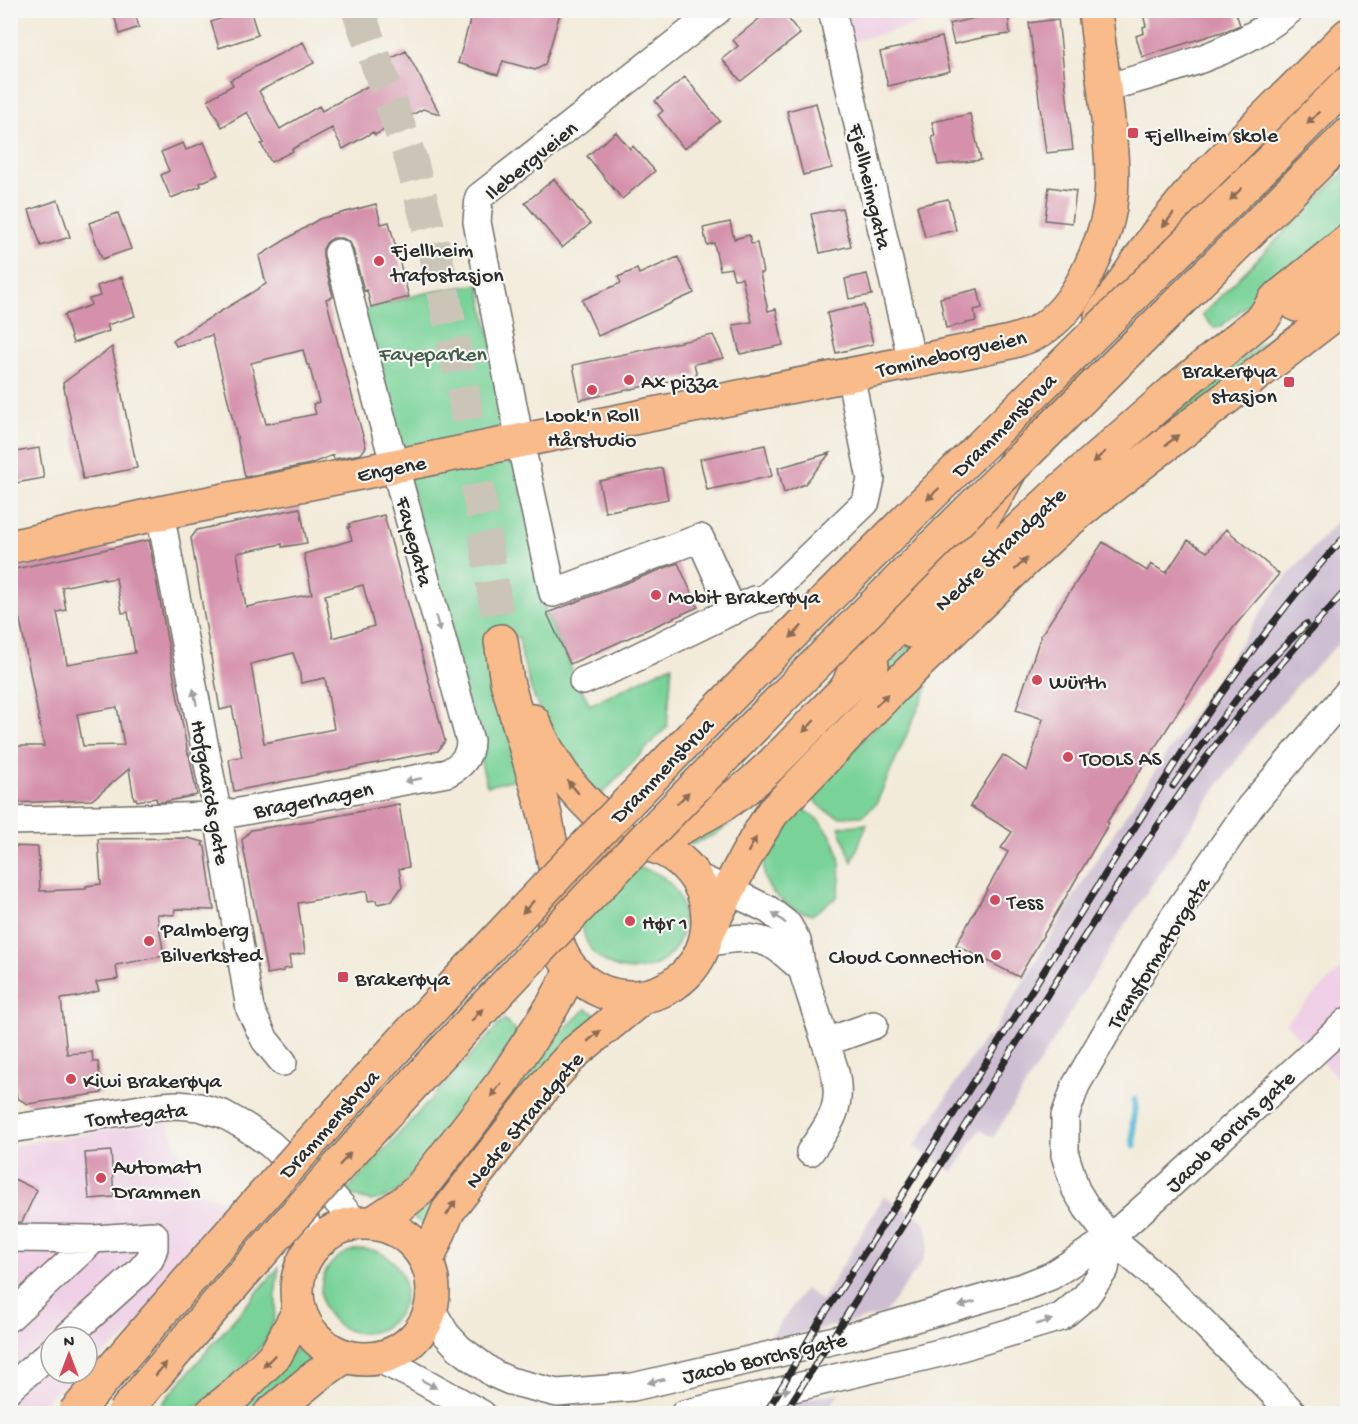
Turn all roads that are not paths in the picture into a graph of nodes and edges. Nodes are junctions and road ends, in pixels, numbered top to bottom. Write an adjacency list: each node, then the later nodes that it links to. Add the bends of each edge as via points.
1 (718, 10): 17 (street, Ilebergveien, via 478,197 477,222)
2 (832, 10): 14 (street, Fjellheimgata)
3 (1095, 10): 7 (main road, Tomineborgveien)
4 (1290, 10): 7 (street, via 1230,48)
5 (1347, 35): 23 (main road, one-way to 23, via 1194,188 1156,235 1064,371 993,502 957,559 854,671)
6 (1347, 83): 57 (main road, Drammensbrua, one-way to 57, bridge, via 634,795 341,1108)
7 (1104, 88): 14 (main road, Tomineborgveien, via 1112,173 1110,207 1097,254 1070,304 1039,331 1017,340)
8 (1347, 135): 58 (main road, Drammensbrua, one-way to 8, bridge, via 301,1208 661,820)
9 (1347, 241): 13 (main road, Nedre Strandgate, via 1275,300)
10 (338, 253): 18 (street, Fayegata)
11 (1347, 276): 13 (main road, via 1284,314)
12 (1347, 304): 30 (main road, Nedre Strandgate, one-way to 12, via 773,812 1022,562 1094,500)
13 (1264, 317): 23 (main road, Nedre Strandgate, one-way to 23, via 1061,490)
14 (912, 362): 15 (main road, Tomineborgveien)
15 (850, 374): 16 (main road, Tomineborgveien); 21 (street, via 871,480 866,502 766,598)
16 (771, 390): 17 (main road, Engene)
17 (520, 441): 18 (main road, Engene); 21 (street, Ilebergveien, via 553,593 700,538)
18 (395, 466): 19 (main road, Engene); 25 (street, Fayegata, one-way to 25, via 470,741)
19 (160, 513): 20 (main road, Engene); 26 (street, Hofgaards gate, one-way to 19)
20 (10, 546)
21 (733, 611): 22 (street)
22 (583, 681)
23 (849, 684): 28 (main road, Nedre Strandgate, one-way to 28, via 744,789 698,819)
24 (1347, 692): 45 (street, Transformatorgata, via 1250,807 1167,927 1076,1085 1065,1116 1065,1155 1076,1190)
25 (465, 759): 26 (street, Bragerhagen, one-way to 26, via 447,773)
26 (218, 816): 27 (street, Bragerhagen); 39 (street, Hofgaards gate, via 250,1009 264,1040)
27 (10, 821)
28 (637, 844): 29 (main road, via 673,856); 31 (main road, via 607,848 587,857); 31 (main road, one-way to 31, via 563,775 531,718 501,641 507,682 543,806)
29 (694, 876): 30 (street); 32 (main road, via 706,904)
30 (728, 890): 32 (main road, Nedre Strandgate); 33 (street, one-way to 30, via 788,925 769,910)
31 (560, 892): 34 (main road, via 554,921 556,935)
32 (706, 939): 33 (street, via 761,940); 35 (main road, via 698,959 675,984)
33 (802, 969): 38 (street)
34 (572, 970): 35 (main road, via 612,995); 43 (main road, Nedre Strandgate, one-way to 43, via 502,1083 418,1191)
35 (644, 996): 48 (main road, Nedre Strandgate, one-way to 35, via 448,1211 547,1083 574,1053)
36 (1347, 1021): 45 (street, Jacob Borchs gate)
37 (874, 1025): 38 (street)
38 (826, 1042): 41 (street, via 837,1080 837,1101 828,1126)
39 (283, 1062)
40 (10, 1129): 42 (street, Tomtegata, via 177,1104 223,1114)
41 (810, 1152)
42 (283, 1156): 43 (street, Tomtegata, via 308,1168); 47 (street, via 299,1196)
43 (365, 1223): 47 (main road, via 335,1229); 48 (main road, via 390,1227 405,1235)
44 (10, 1238): 46 (street)
45 (1110, 1238): 49 (street, Jacob Borchs gate, one-way to 49, via 1051,1276 1023,1287 856,1335 633,1387 557,1393 510,1381 459,1348); 62 (street, Jacob Borchs gate, one-way to 45, via 948,1351 1061,1317 1086,1296 1106,1269); 63 (street, via 1167,1286)
46 (94, 1239): 51 (street); 52 (street, via 154,1235 154,1248 139,1272)
47 (312, 1247): 50 (main road, via 298,1278)
48 (427, 1262): 49 (main road, via 432,1278)
49 (431, 1308): 54 (main road, via 414,1339 396,1353)
50 (300, 1311): 53 (main road, via 317,1340); 59 (main road, one-way to 59, via 276,1354 237,1394)
51 (10, 1317)
52 (80, 1325)
53 (345, 1356): 54 (main road); 60 (main road)
54 (377, 1358): 61 (street, one-way to 61)
55 (39, 1363): 56 (street)
56 (10, 1388)
57 (74, 1413)
58 (123, 1413)
59 (211, 1413)
60 (270, 1413)
61 (482, 1413)
62 (684, 1413)
63 (1294, 1413)

